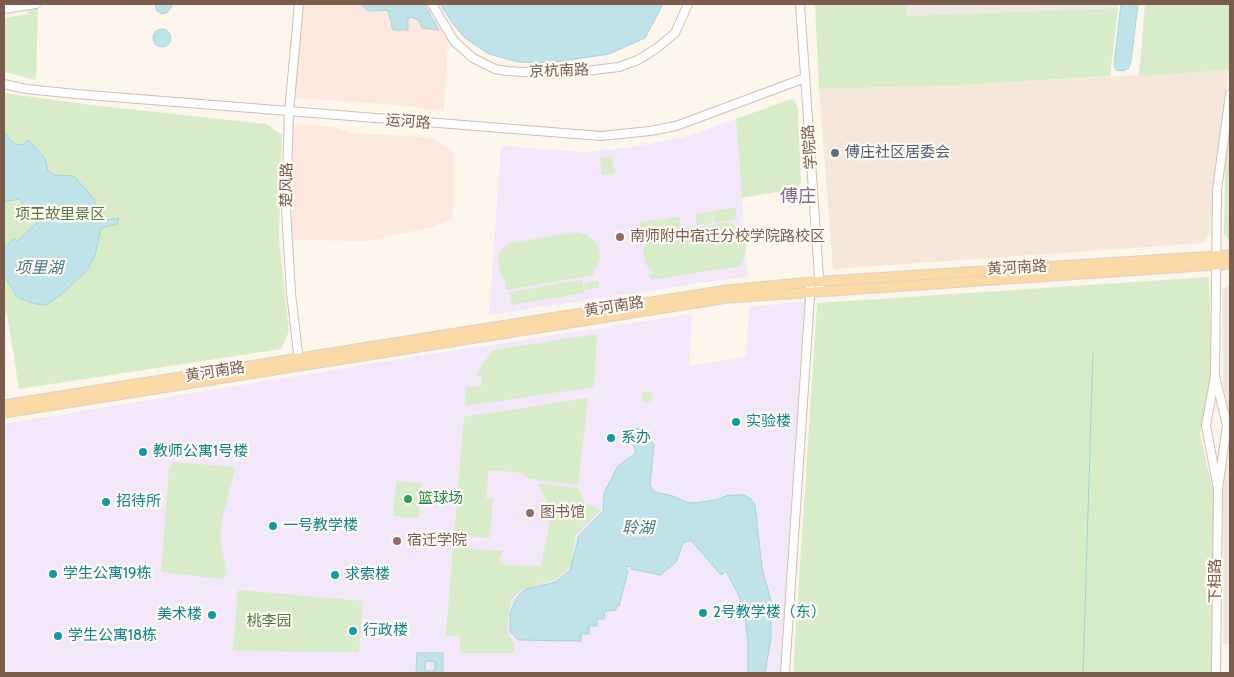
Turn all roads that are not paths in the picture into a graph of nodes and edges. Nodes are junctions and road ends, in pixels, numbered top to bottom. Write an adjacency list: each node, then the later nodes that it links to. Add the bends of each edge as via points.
1 (36, 4): 6 (street)
2 (299, 4): 10 (street, 楚风路)
3 (432, 4): 4 (street, 京杭南路, via 454,41 472,58 495,69 559,74 619,67 638,60 675,33)
4 (688, 4)
5 (800, 4): 7 (street, 学院路)
6 (4, 9)
7 (805, 78): 10 (street, 运河路, via 676,126 622,135 576,136); 14 (street, 学院路)
8 (4, 84): 10 (street, 运河路, via 59,93)
9 (1230, 94): 12 (street, 下相路, via 1216,190)
10 (289, 112): 16 (street, 楚风路, via 287,245)
11 (1230, 255): 12 (main road, 黄河南路)
12 (1215, 261): 13 (main road, 黄河南路); 14 (main road, 黄河南路); 15 (main road, 黄河南路); 17 (street, 下相路)
13 (1230, 264)
14 (815, 282): 15 (street, 学院路); 16 (main road, 黄河南路, via 727,290 611,307)
15 (815, 291): 16 (main road, 黄河南路, via 727,298); 21 (street, 学院路)
16 (299, 362): 18 (main road, 黄河南路); 19 (main road, 黄河南路)
17 (1215, 376): 20 (street, 下相路, via 1226,425); 20 (street, 下相路, via 1206,432)
18 (4, 405)
19 (4, 414)
20 (1218, 489): 22 (street, 下相路)
21 (785, 673)
22 (1216, 673)

